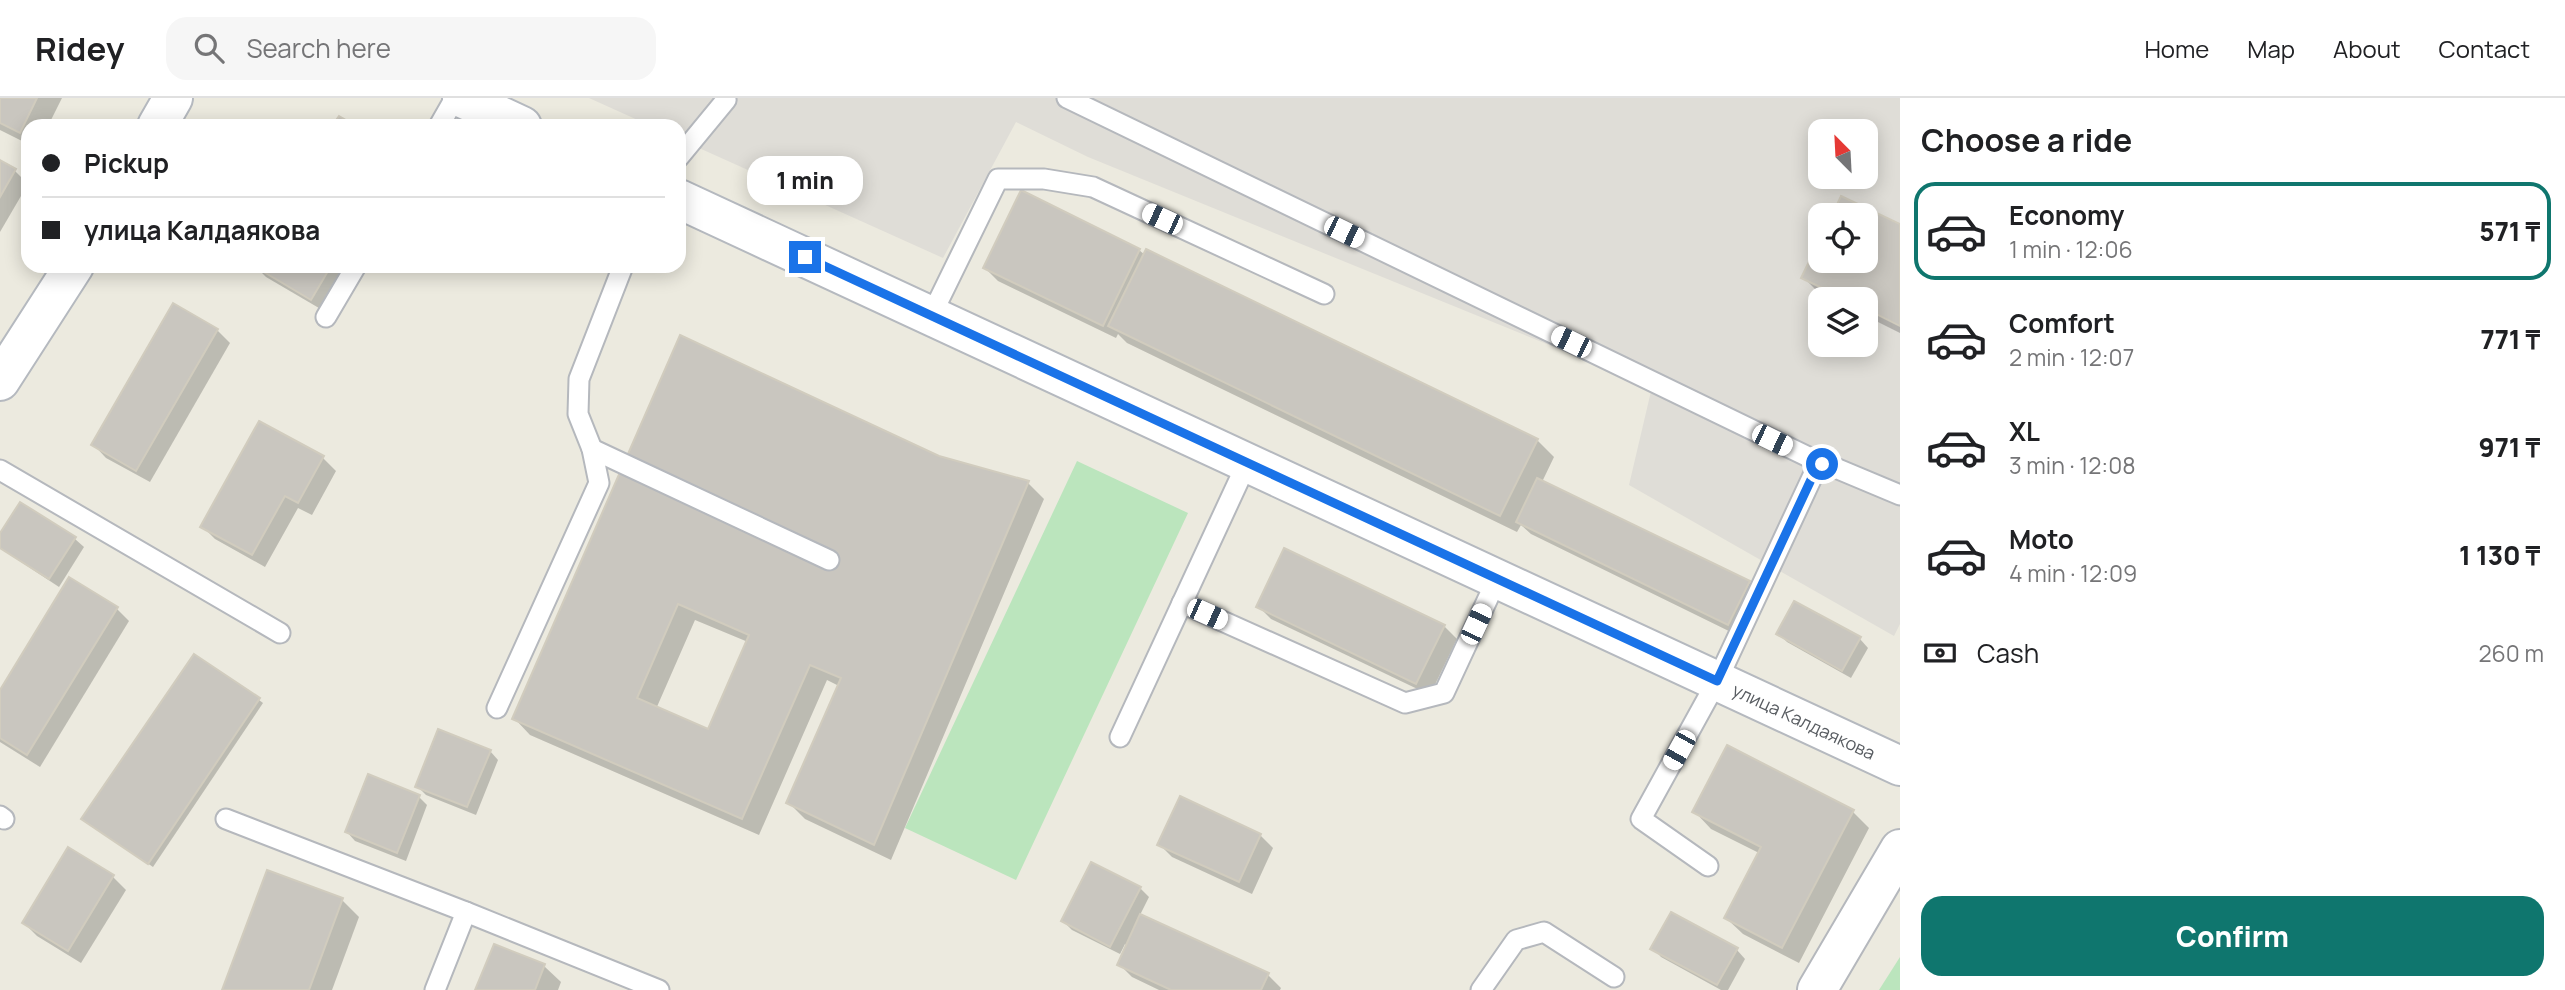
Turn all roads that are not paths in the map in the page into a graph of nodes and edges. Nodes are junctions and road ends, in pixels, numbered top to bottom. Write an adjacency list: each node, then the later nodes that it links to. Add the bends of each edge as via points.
1 (173, 98): 6 (street)
2 (455, 98): 7 (lane)
3 (462, 98): 8 (street)
4 (725, 98): 9 (lane)
5 (1067, 98): 20 (lane)
6 (161, 119)
7 (443, 119)
8 (508, 119)
9 (686, 149)
10 (686, 202): 15 (street, улица Калдаякова)
11 (69, 273): 17 (street)
12 (352, 273): 16 (lane)
13 (620, 273): 18 (lane, via 579,379 578,414)
14 (1324, 294): 15 (lane, via 1093,187 1044,179 998,179)
15 (931, 316): 19 (street, улица Калдаякова)
16 (326, 317)
17 (0, 381)
18 (592, 449): 23 (lane); 28 (lane, via 599,483)
19 (1247, 463): 24 (street, улица Калдаякова); 25 (lane)
20 (1822, 464): 22 (lane); 27 (lane)
21 (0, 470): 26 (lane)
22 (1900, 495)
23 (829, 559)
24 (1497, 579): 25 (lane, via 1444,693 1405,703); 27 (street, улица Калдаякова)
25 (1182, 603): 29 (lane)
26 (280, 633)
27 (1717, 681): 30 (street, улица Калдаякова); 33 (lane, via 1641,819)
28 (497, 708)
29 (1120, 737)
30 (1900, 766)
31 (226, 819): 34 (lane)
32 (1900, 849): 40 (street)
33 (1708, 866)
34 (466, 912): 36 (lane); 37 (lane)
35 (1615, 977): 39 (lane, via 1544,932 1516,940)
36 (623, 983): 38 (lane)
37 (435, 990)
38 (659, 990)
39 (1481, 990)
40 (1817, 990)

